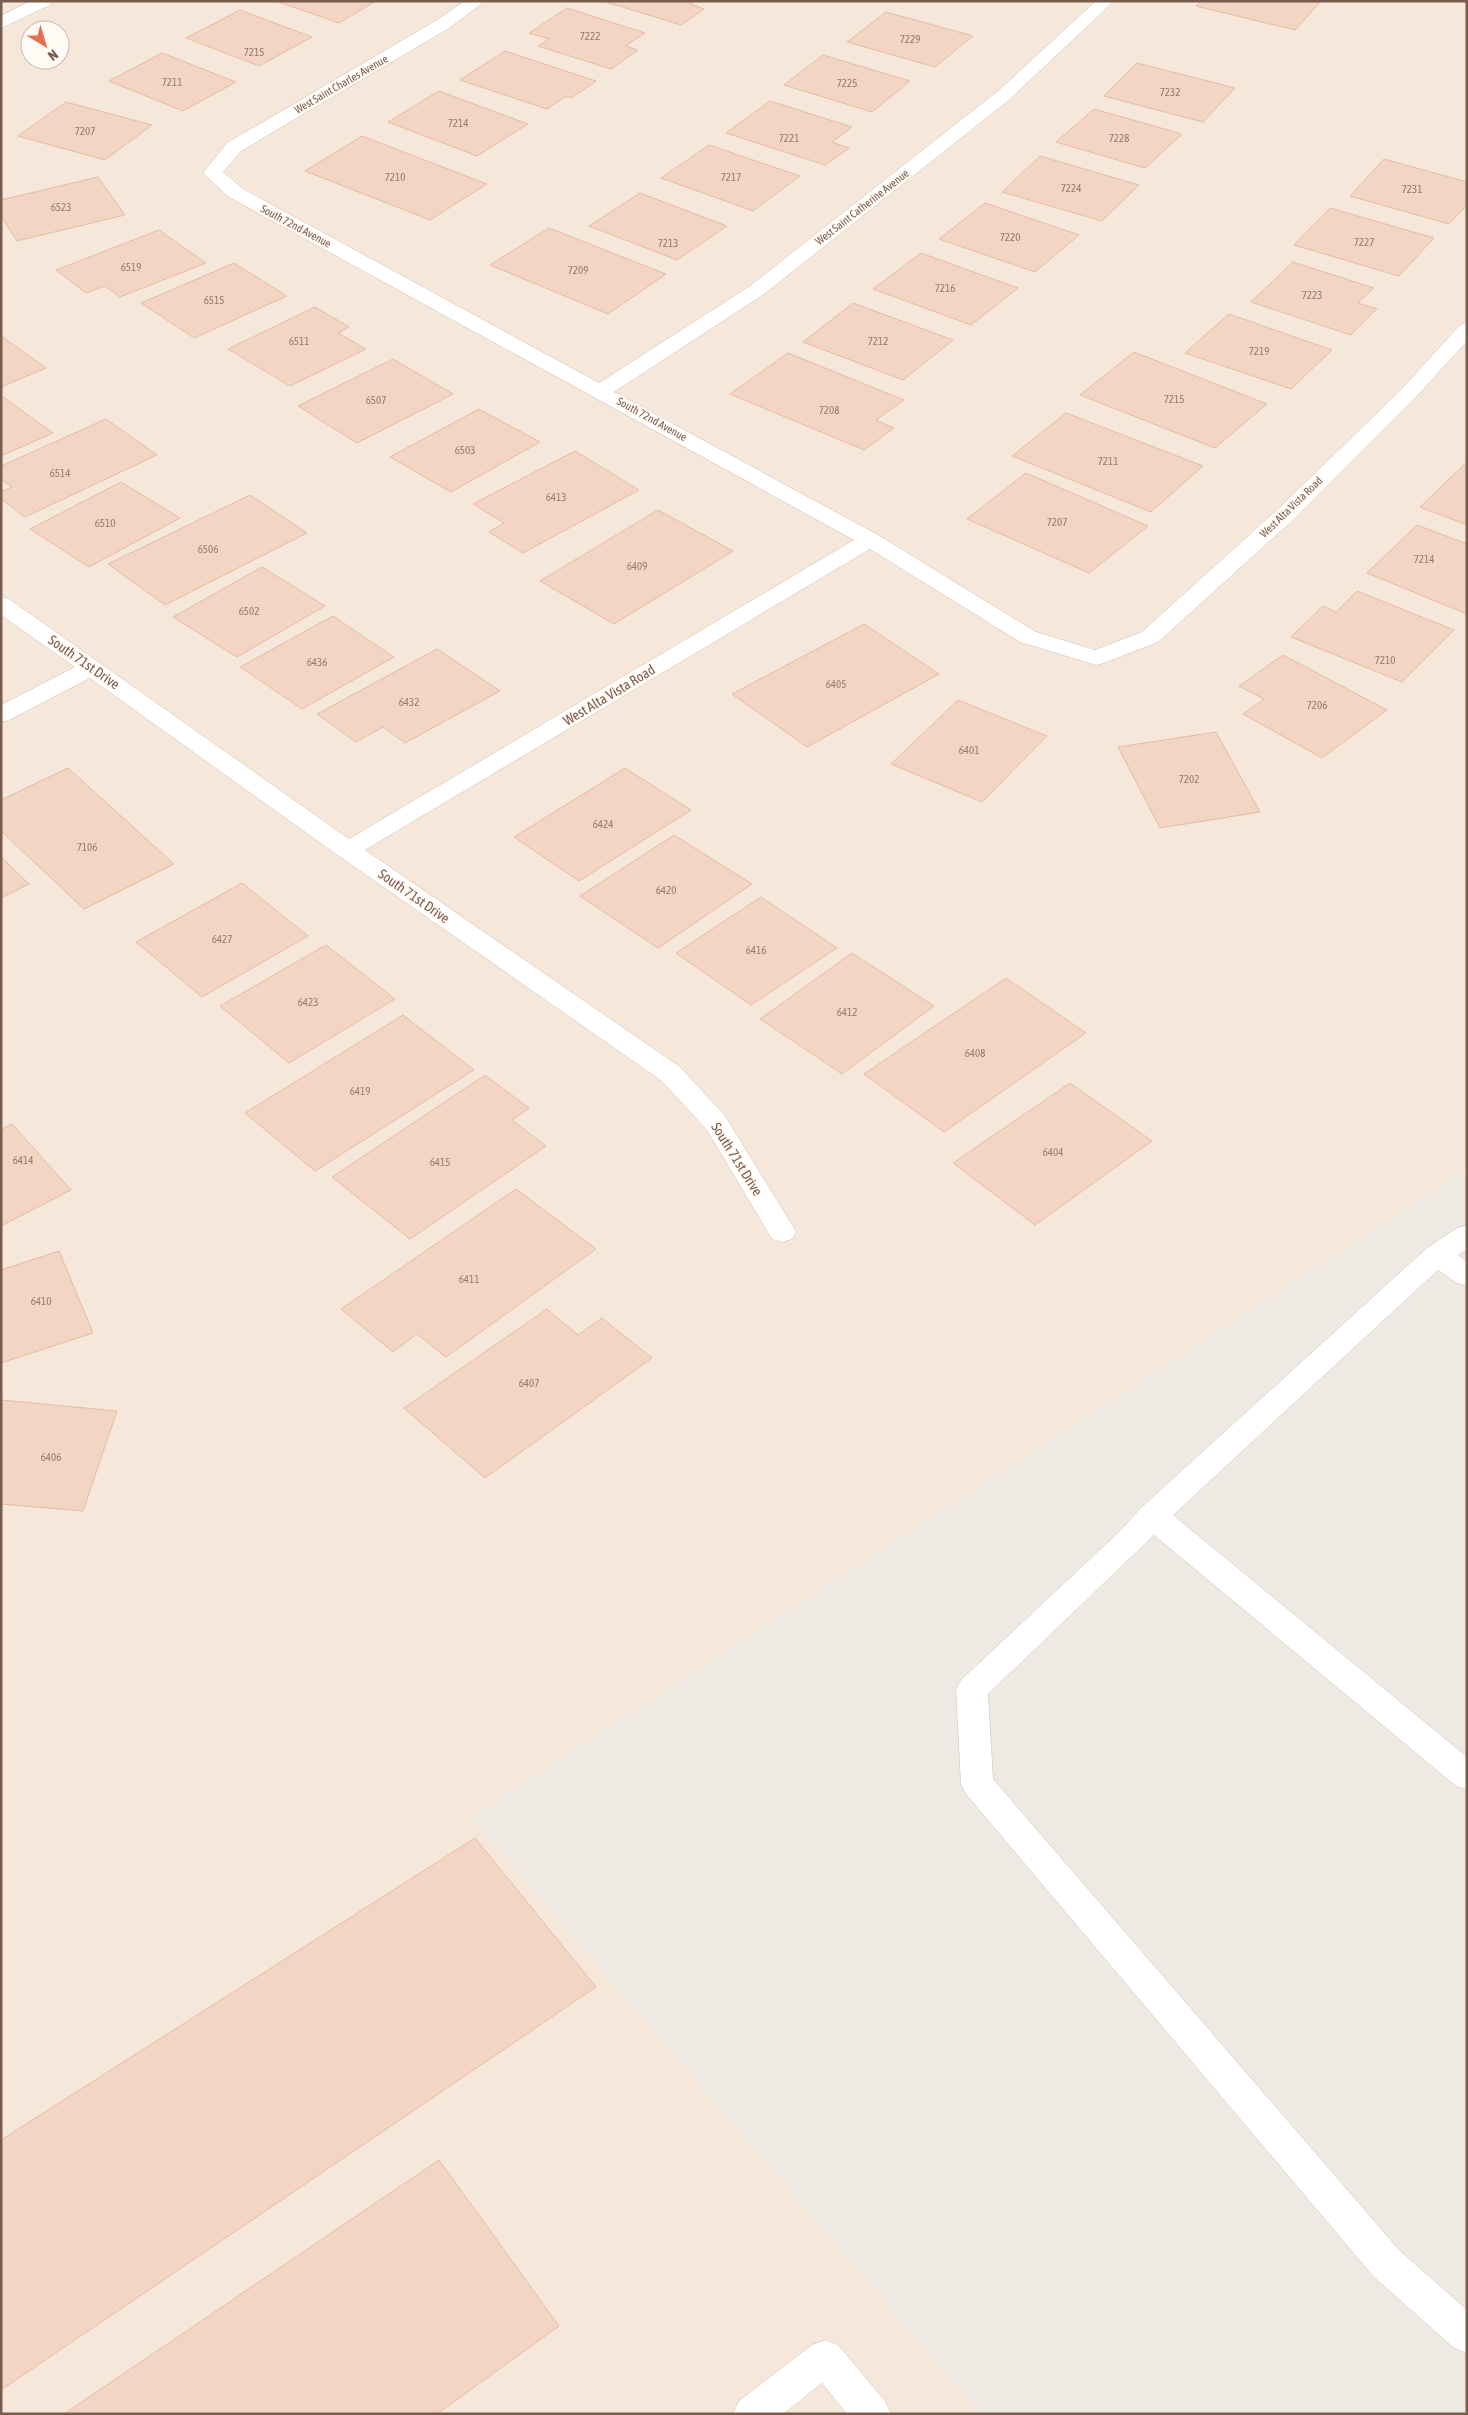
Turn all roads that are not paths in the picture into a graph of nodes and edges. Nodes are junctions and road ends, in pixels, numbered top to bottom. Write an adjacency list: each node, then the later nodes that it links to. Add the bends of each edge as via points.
1 (44, 1): 4 (street)
2 (477, 1): 5 (street, West Saint Charles Avenue, via 234,146)
3 (1106, 1): 7 (street, West Saint Catherine Avenue, via 1004,95 757,290)
4 (1, 23)
5 (212, 172): 7 (street, South 72nd Avenue, via 236,193)
6 (1467, 329): 10 (street, West Alta Vista Road, via 1407,395 1284,516 1150,637)
7 (601, 391): 8 (street, South 72nd Avenue)
8 (870, 540): 10 (street, South 72nd Avenue, via 1028,637); 13 (street, West Alta Vista Road)
9 (1, 604): 11 (street, South 71st Drive)
10 (1096, 658)
11 (92, 667): 12 (street); 13 (street, South 71st Drive)
12 (1, 715)
13 (348, 850): 14 (street, South 71st Drive, via 671,1074 716,1123)
14 (782, 1232)
15 (1467, 1235): 16 (street)
16 (1437, 1255): 17 (street); 18 (street)
17 (1467, 1276)
18 (1153, 1516): 19 (street); 20 (street, via 972,1689 977,1784 1386,2263)
19 (1467, 1776)
20 (1467, 2335)
21 (752, 2414): 22 (street, via 825,2358)
22 (872, 2414)

